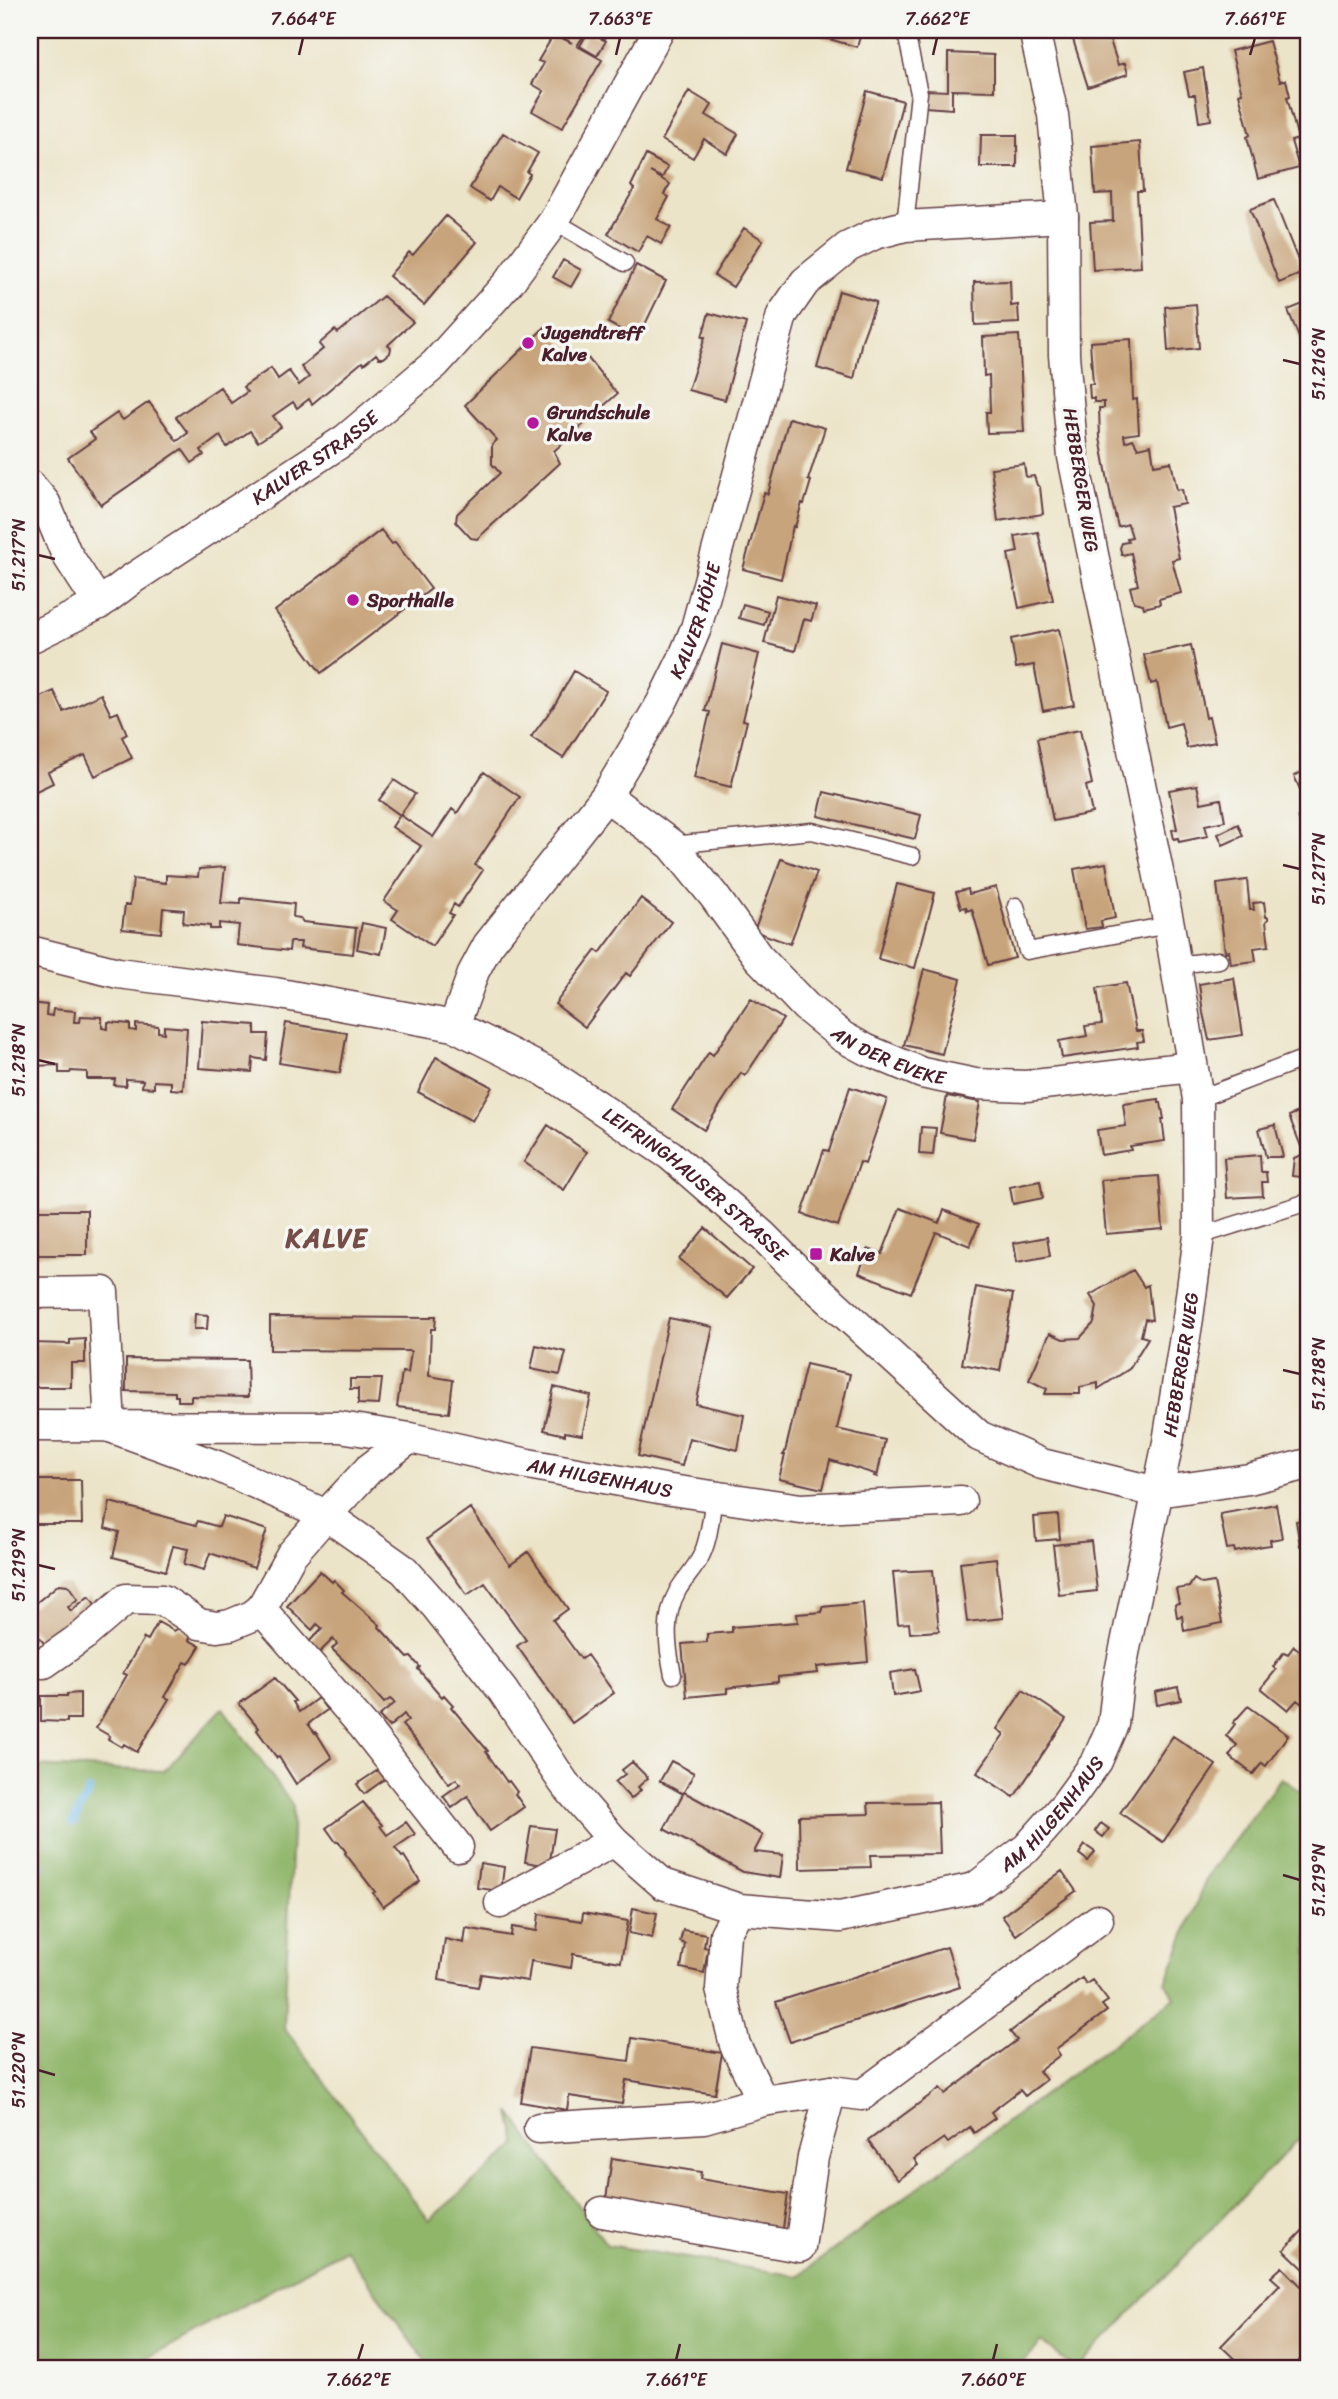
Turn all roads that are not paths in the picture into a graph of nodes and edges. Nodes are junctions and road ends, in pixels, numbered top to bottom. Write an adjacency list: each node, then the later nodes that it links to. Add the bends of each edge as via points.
1 (659, 30): 5 (street, KALVER STRASSE)
2 (1034, 30): 4 (street, HEBBERGER WEG, via 1053,115)
3 (906, 33): 6 (lane, via 919,93)
4 (1063, 217): 6 (street, KALVER HÖHE); 15 (street, HEBBERGER WEG, via 1064,355 1073,457)
5 (554, 221): 7 (lane); 9 (street, KALVER STRASSE, via 509,282 435,364 346,439)
6 (905, 226): 11 (street, KALVER HÖHE, via 848,247 805,282 782,315 696,628 661,704)
7 (625, 263)
8 (30, 485): 9 (street, via 46,503 66,553)
9 (99, 604): 10 (street, KALVER STRASSE)
10 (30, 638)
11 (606, 796): 12 (street, AN DER EVEKE); 19 (street, KALVER HÖHE, via 488,945)
12 (672, 845): 13 (lane, via 812,831); 21 (street, AN DER EVEKE, via 758,957 806,1007 865,1049 922,1073 975,1084 1026,1086)
13 (912, 856)
14 (1016, 906): 15 (lane, via 1027,951)
15 (1169, 925): 18 (street, HEBBERGER WEG)
16 (30, 951): 19 (street, LEIFRINGHAUSER STRASSE, via 118,973 275,993)
17 (1219, 960): 18 (lane)
18 (1177, 965): 21 (street, HEBBERGER WEG)
19 (454, 1026): 30 (street, LEIFRINGHAUSER STRASSE, via 545,1070 670,1155 979,1436 1042,1464)
20 (1308, 1057): 22 (lane)
21 (1192, 1067): 22 (street, HEBBERGER WEG)
22 (1198, 1099): 24 (street, HEBBERGER WEG)
23 (1308, 1202): 24 (lane)
24 (1199, 1236): 30 (street, HEBBERGER WEG)
25 (30, 1293): 27 (street, via 103,1292)
26 (30, 1426): 27 (street, AM HILGENHAUS)
27 (110, 1427): 28 (street, AM HILGENHAUS, via 340,1427); 33 (street, AM HILGENHAUS, via 217,1466)
28 (410, 1437): 31 (street, AM HILGENHAUS, via 528,1464); 33 (street, via 369,1469)
29 (1308, 1464): 30 (street, LEIFRINGHAUSER STRASSE, via 1249,1479)
30 (1157, 1492): 40 (street, AM HILGENHAUS, via 1112,1724 1097,1761 1027,1849 975,1888 905,1905 841,1917)
31 (714, 1496): 32 (street, AM HILGENHAUS, via 801,1509); 36 (lane, via 704,1552 678,1590 668,1615)
32 (961, 1501)
33 (326, 1515): 34 (street, via 291,1555); 37 (street, AM HILGENHAUS, via 404,1570 428,1597 503,1691 564,1783)
34 (261, 1609): 35 (street, via 217,1627 199,1624 163,1600 126,1599 44,1662); 38 (street, via 364,1727)
35 (30, 1662)
36 (673, 1675)
37 (614, 1841): 39 (street); 40 (street, AM HILGENHAUS, via 663,1884)
38 (458, 1847)
39 (500, 1903)
40 (739, 1909): 43 (street, via 725,1934 721,1989 735,2045)
41 (1098, 1920): 42 (street, via 862,2095)
42 (831, 2091): 43 (street); 45 (street, via 813,2158 800,2247)
43 (763, 2101): 44 (street, via 704,2118)
44 (539, 2127)
45 (602, 2211)

